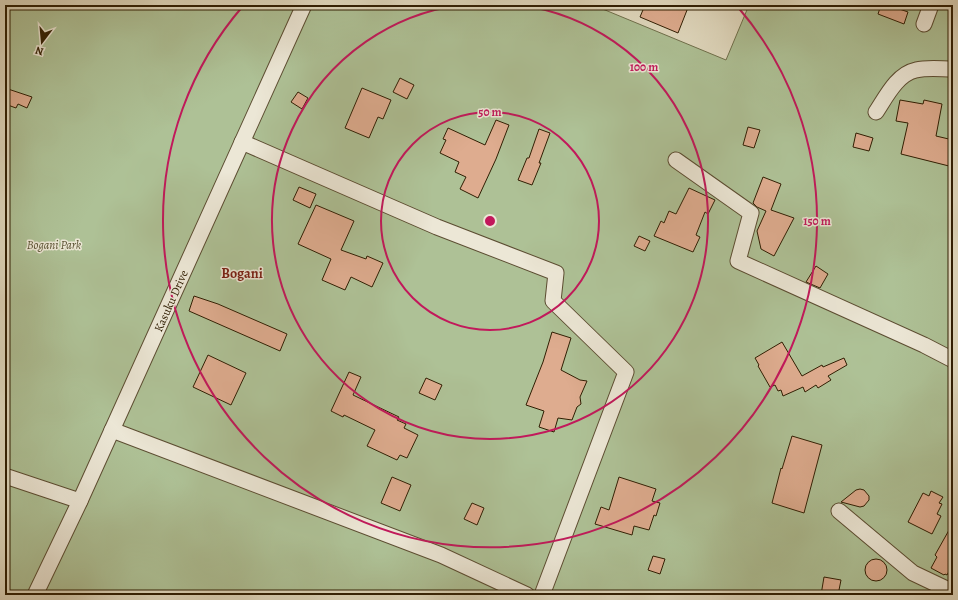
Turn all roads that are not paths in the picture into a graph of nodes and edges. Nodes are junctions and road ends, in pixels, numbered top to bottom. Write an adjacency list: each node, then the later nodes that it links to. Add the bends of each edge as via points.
1 (304, 5): 6 (street, Kasuku Drive)
2 (931, 5): 3 (street)
3 (924, 24)
4 (953, 69): 5 (street, via 914,70 902,77)
5 (876, 112)
6 (242, 142): 9 (street, Kasuku Drive); 16 (street, via 437,227 556,273 553,302 626,372)
7 (676, 160): 8 (street, via 751,213 738,261)
8 (953, 360)
9 (112, 430): 11 (street, Kasuku Drive); 15 (street, via 441,555)
10 (5, 476): 11 (street)
11 (80, 501): 14 (street, Kasuku Drive)
12 (839, 511): 13 (street, via 913,573)
13 (953, 592)
14 (35, 595)
15 (528, 595)
16 (542, 595)

